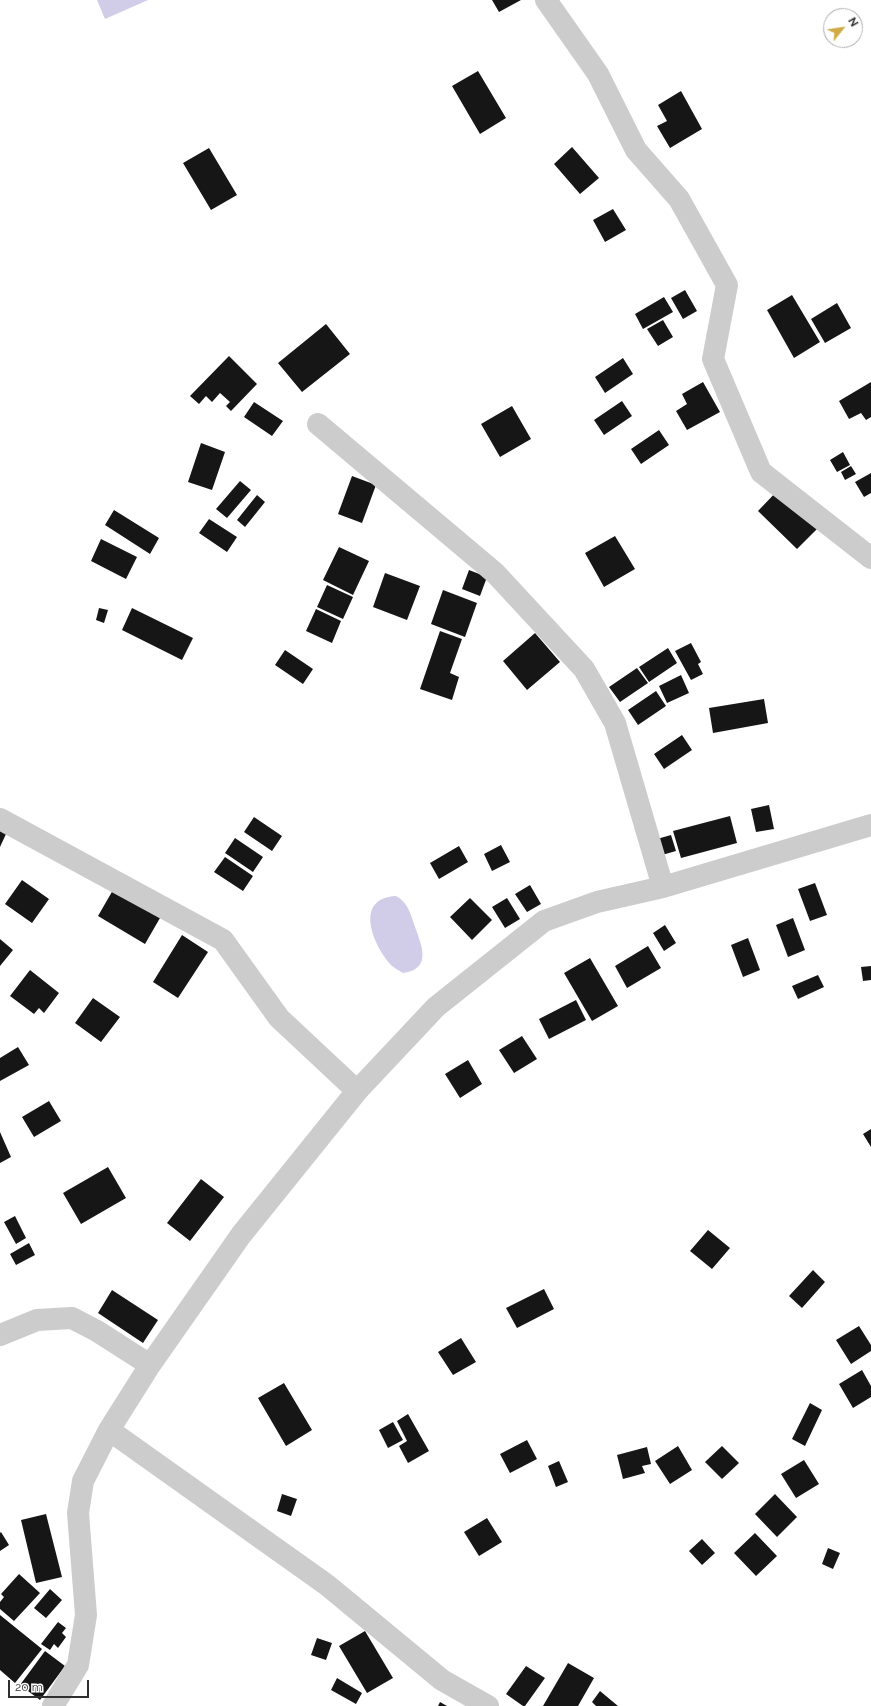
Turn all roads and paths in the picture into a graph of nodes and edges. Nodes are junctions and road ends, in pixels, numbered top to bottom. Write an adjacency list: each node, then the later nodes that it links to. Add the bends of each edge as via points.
1 (546, 0): 3 (street, via 598,74 636,150 679,199 728,286 714,360 761,472)
2 (318, 424): 6 (street, via 495,573 584,669 615,723)
3 (871, 558)
4 (0, 819): 7 (street, via 224,940 279,1018)
5 (871, 825): 6 (street)
6 (663, 887): 7 (street, via 597,902 544,921 436,1007)
7 (357, 1091): 9 (street, via 241,1235)
8 (0, 1335): 9 (street, via 37,1320 72,1318)
9 (150, 1365): 10 (street)
10 (109, 1430): 11 (street, via 83,1481 78,1513 86,1615 78,1665); 12 (street, via 326,1585 442,1680)
11 (52, 1706)
12 (488, 1706)

